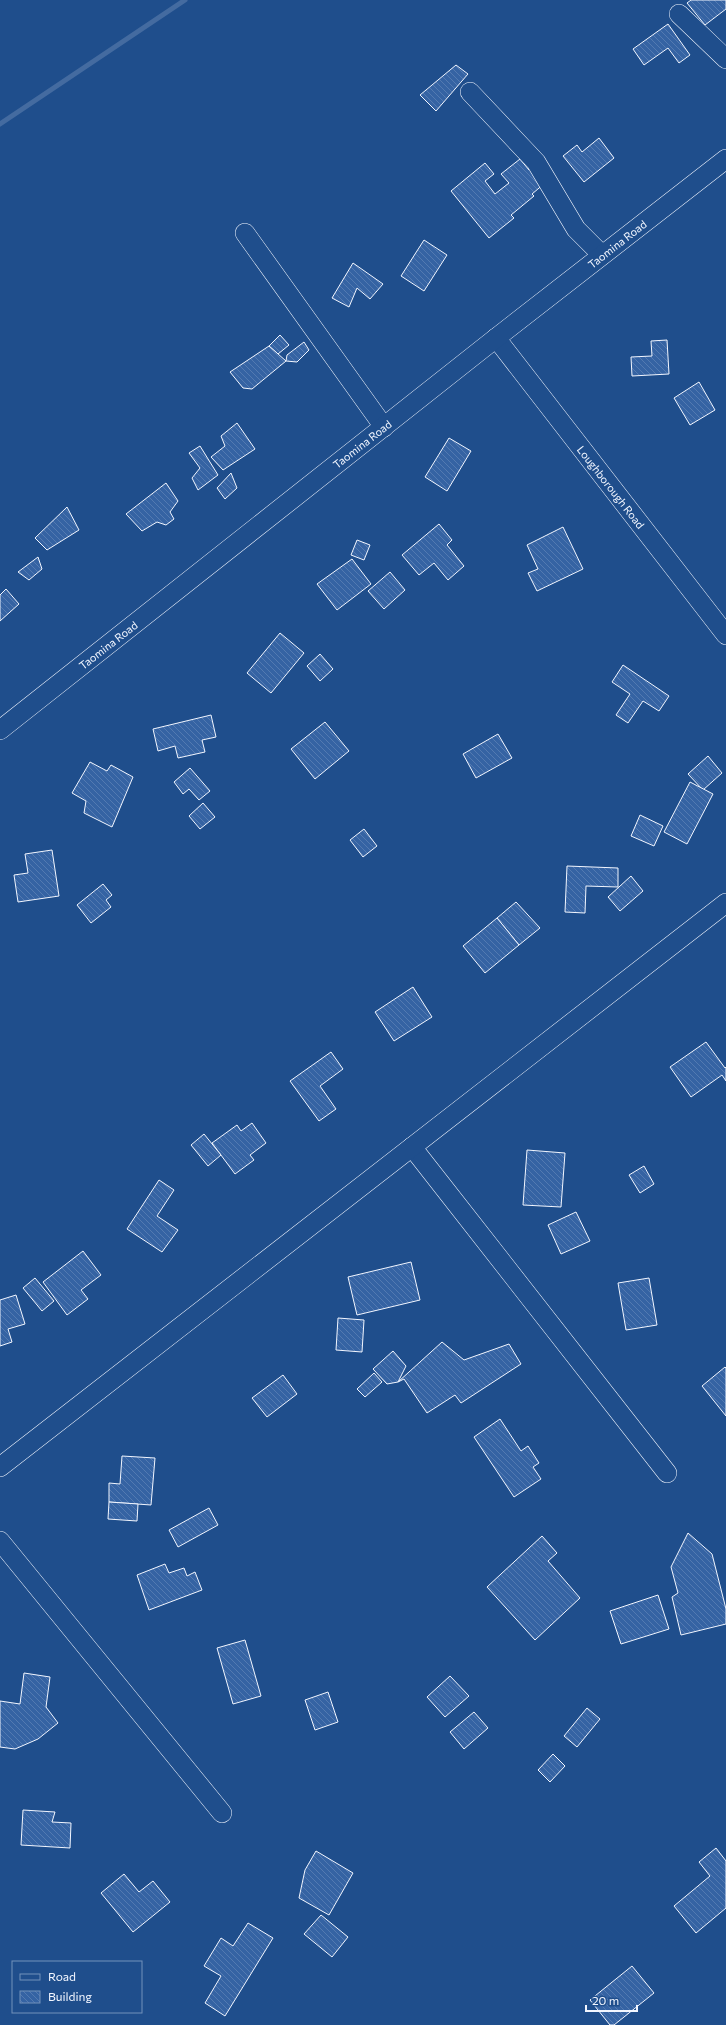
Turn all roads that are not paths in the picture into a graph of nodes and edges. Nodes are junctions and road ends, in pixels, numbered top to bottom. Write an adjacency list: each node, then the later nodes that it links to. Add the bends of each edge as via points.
1 (678, 14): 2 (street)
2 (726, 59)
3 (470, 92): 6 (street, via 536,162 576,229)
4 (726, 159): 6 (street, Taomina Road)
5 (245, 233): 8 (street)
6 (602, 255): 7 (street, Taomina Road)
7 (496, 338): 8 (street, Taomina Road); 9 (street, Loughborough Road)
8 (384, 427): 10 (street, Taomina Road)
9 (726, 635)
10 (0, 730)
11 (726, 903): 12 (street)
12 (412, 1147): 13 (street); 14 (street)
13 (0, 1467)
14 (667, 1473)
15 (0, 1542): 16 (street)
16 (222, 1813)

